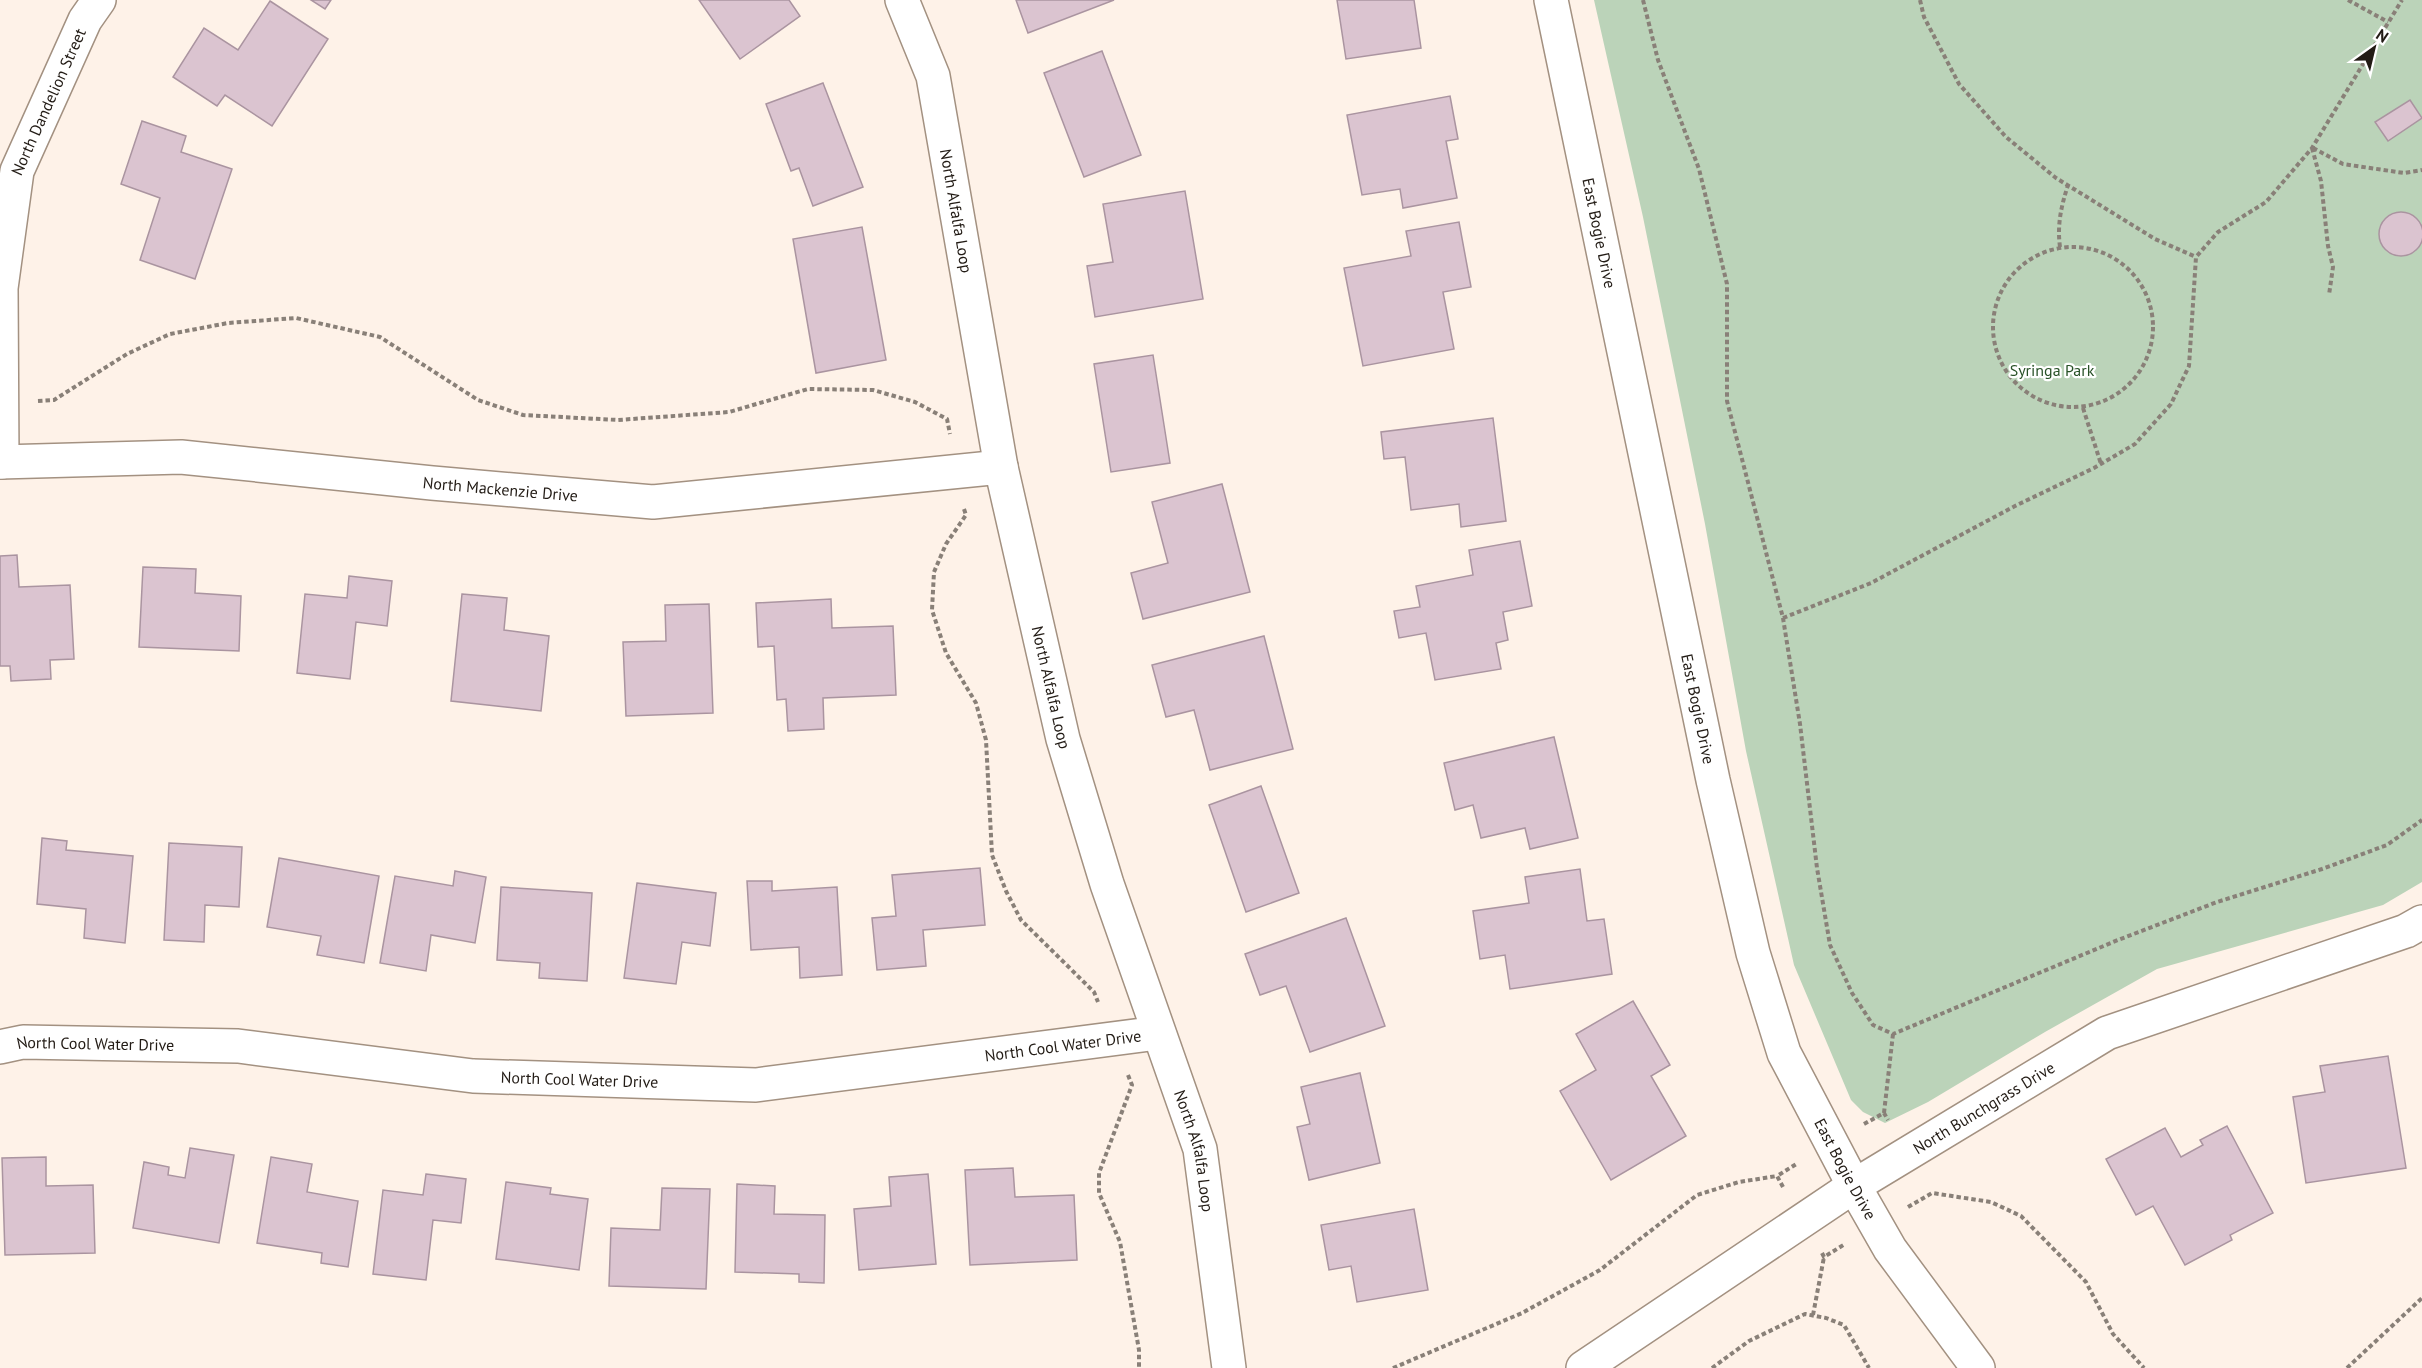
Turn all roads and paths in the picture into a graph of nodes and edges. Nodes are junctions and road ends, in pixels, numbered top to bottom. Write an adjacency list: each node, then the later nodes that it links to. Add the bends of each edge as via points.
1 (99, 0): 18 (street, North Dandelion Street, via 86,20 17,171 1,288)
2 (902, 0): 20 (street, North Alfalfa Loop, via 933,76)
3 (1551, 0): 32 (street, East Bogie Drive, via 1713,780 1753,953 1784,1053)
4 (1643, 0): 22 (path, via 1658,60 1699,169 1727,284 1727,401)
5 (1920, 0): 11 (path, via 1924,17 1959,84 2006,137)
6 (2348, 0): 8 (path)
7 (2402, 0): 8 (path)
8 (2388, 22): 9 (path)
9 (2312, 148): 10 (path, via 2343,164 2404,173); 13 (path, via 2266,202 2218,232); 14 (path, via 2321,181 2333,267)
10 (2422, 170)
11 (2068, 185): 12 (path, via 2060,210); 13 (path, via 2155,239)
12 (2060, 247): 16 (path, via 2034,257 2012,274 1998,298 1992,324 1996,352 2009,376 2030,395 2055,405); 16 (path, via 2085,248 2109,255 2130,270 2145,291 2152,316 2152,341 2144,365 2128,385 2108,399)
13 (2196, 258): 19 (path, via 2189,366 2171,404 2135,444)
14 (2329, 295)
15 (54, 400): 17 (path, via 128,354 170,334 228,323 297,318 380,337 478,400 523,415 618,420 729,412 808,389 873,390 915,402)
16 (2083, 408): 19 (path)
17 (947, 419)
18 (1, 462): 20 (street, North Mackenzie Drive, via 182,457 653,502)
19 (2101, 464): 22 (path, via 1871,583)
20 (1000, 467): 26 (street, North Alfalfa Loop, via 1063,739)
21 (966, 515): 25 (path, via 946,544 934,572 932,610 946,653 976,703 986,740 992,855 1021,920)
22 (1783, 618): 27 (path, via 1830,945 1852,993 1873,1025)
23 (2422, 820): 27 (path, via 2387,845 2206,906)
24 (2422, 922): 32 (street, North Bunchgrass Drive, via 2406,931 2107,1032)
25 (1094, 992)
26 (1158, 1033): 28 (street, North Cool Water Drive, via 756,1085 473,1076 238,1046 23,1042); 38 (street, North Alfalfa Loop, via 1200,1149)
27 (1893, 1034): 30 (path)
28 (0, 1047)
29 (1132, 1085): 37 (path, via 1099,1173 1099,1193 1120,1242 1138,1338)
30 (1884, 1113)
31 (1777, 1176): 39 (path, via 1697,1195 1600,1270 1522,1313)
32 (1854, 1186): 40 (street, North Bunchgrass Drive); 43 (street, East Bogie Drive, via 1890,1249)
33 (1932, 1192): 44 (path, via 1991,1202 2021,1216 2086,1282 2113,1334)
34 (1824, 1257): 36 (path)
35 (2422, 1298): 45 (path)
36 (1813, 1315): 41 (path, via 1805,1314 1749,1341); 42 (path, via 1844,1325)
37 (1139, 1368)
38 (1229, 1368)
39 (1393, 1368)
40 (1583, 1368)
41 (1712, 1368)
42 (1869, 1368)
43 (1978, 1368)
44 (2144, 1368)
45 (2347, 1368)

